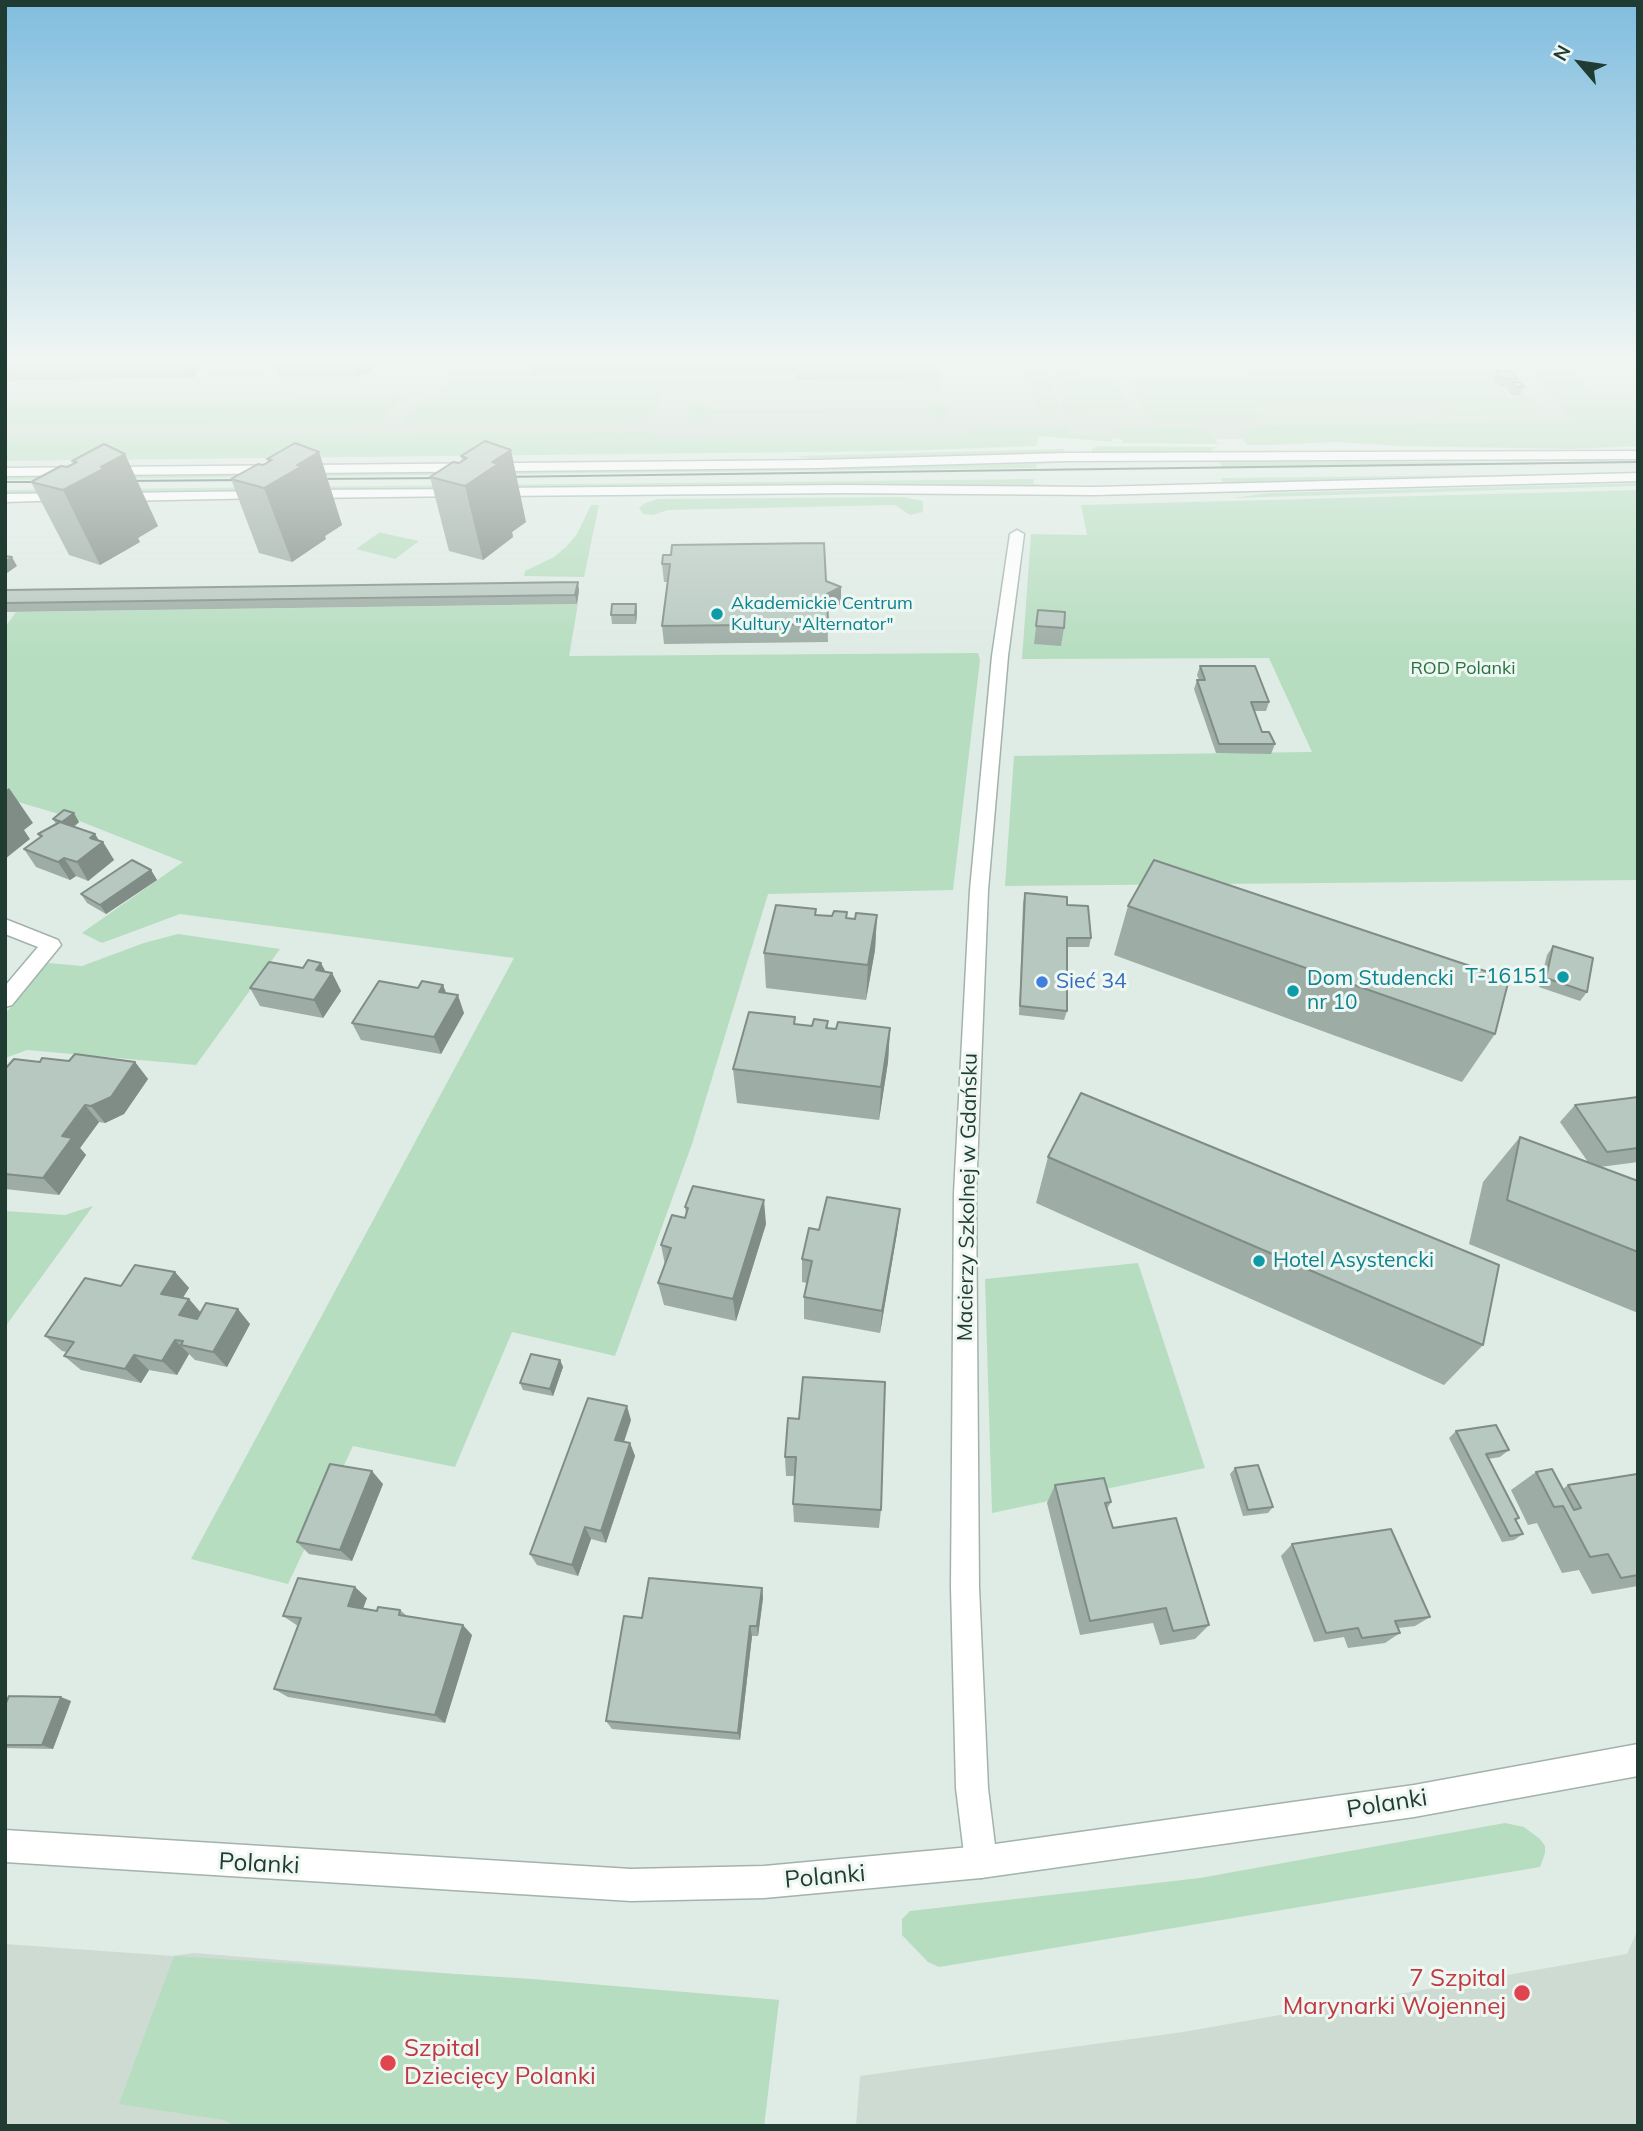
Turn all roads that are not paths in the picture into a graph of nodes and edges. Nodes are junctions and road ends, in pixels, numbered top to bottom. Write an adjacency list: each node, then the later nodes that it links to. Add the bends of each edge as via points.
1 (978, 459): 2 (street)
2 (5, 472)
3 (1638, 477): 5 (street, via 1095,491 830,489)
4 (74, 497): 6 (street)
5 (102, 497)
6 (5, 498)
7 (1017, 534): 12 (street, Macierzy Szkolnej w Gdańsku, via 1000,656 979,890 965,1193 965,1587 972,1788)
8 (5, 926): 9 (street, via 51,945)
9 (5, 1000)
10 (1638, 1760): 12 (street, Polanki, via 1414,1801)
11 (5, 1846): 12 (street, Polanki, via 631,1885 776,1881)
12 (981, 1862)

